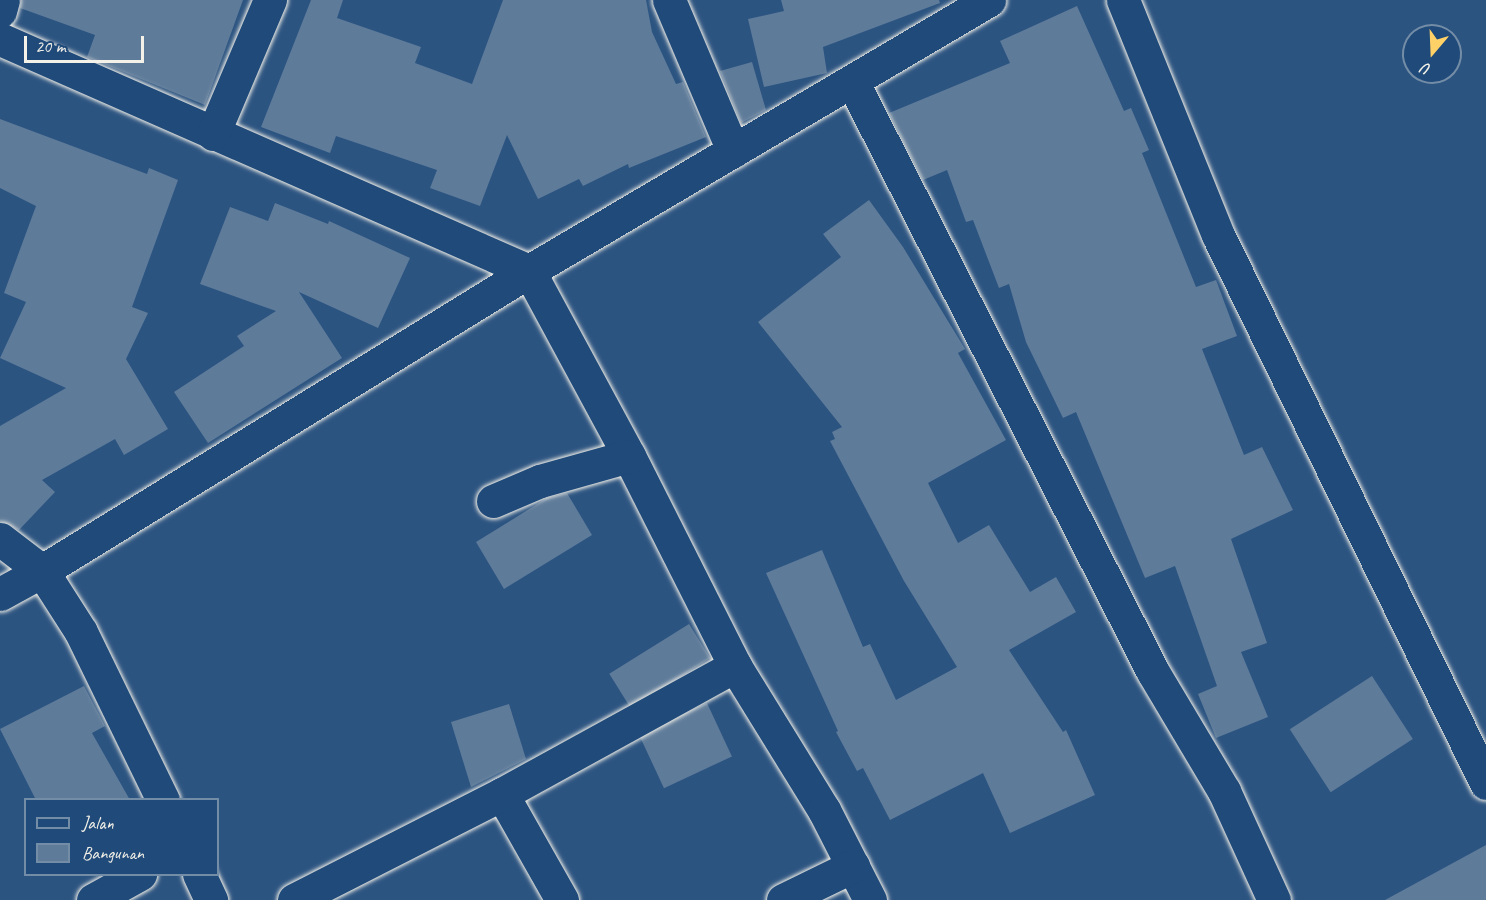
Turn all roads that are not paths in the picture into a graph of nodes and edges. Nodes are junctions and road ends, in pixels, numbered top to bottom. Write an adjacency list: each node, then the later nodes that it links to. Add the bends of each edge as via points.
1 (3, 0): 6 (street)
2 (270, 0): 9 (street)
3 (669, 0): 10 (street)
4 (989, 0): 8 (street)
5 (1124, 0): 18 (street, via 1218,235)
6 (0, 11)
7 (0, 39): 9 (street)
8 (852, 81): 10 (street); 30 (street, via 1154,672 1224,790)
9 (213, 134): 11 (street)
10 (733, 151): 11 (street)
11 (529, 271): 12 (street); 15 (street)
12 (629, 456): 13 (street, via 540,481); 17 (street)
13 (494, 501)
14 (0, 538): 15 (street)
15 (42, 572): 16 (street); 20 (street, via 81,632)
16 (0, 594)
17 (735, 666): 19 (street); 21 (street, via 824,810)
18 (1486, 783)
19 (502, 794): 26 (street); 27 (street)
20 (162, 798)
21 (852, 866): 28 (street); 29 (street)
22 (136, 876): 24 (street)
23 (200, 876): 25 (street)
24 (93, 900)
25 (211, 900)
26 (294, 900)
27 (562, 900)
28 (783, 900)
29 (870, 900)
30 (1274, 900)

